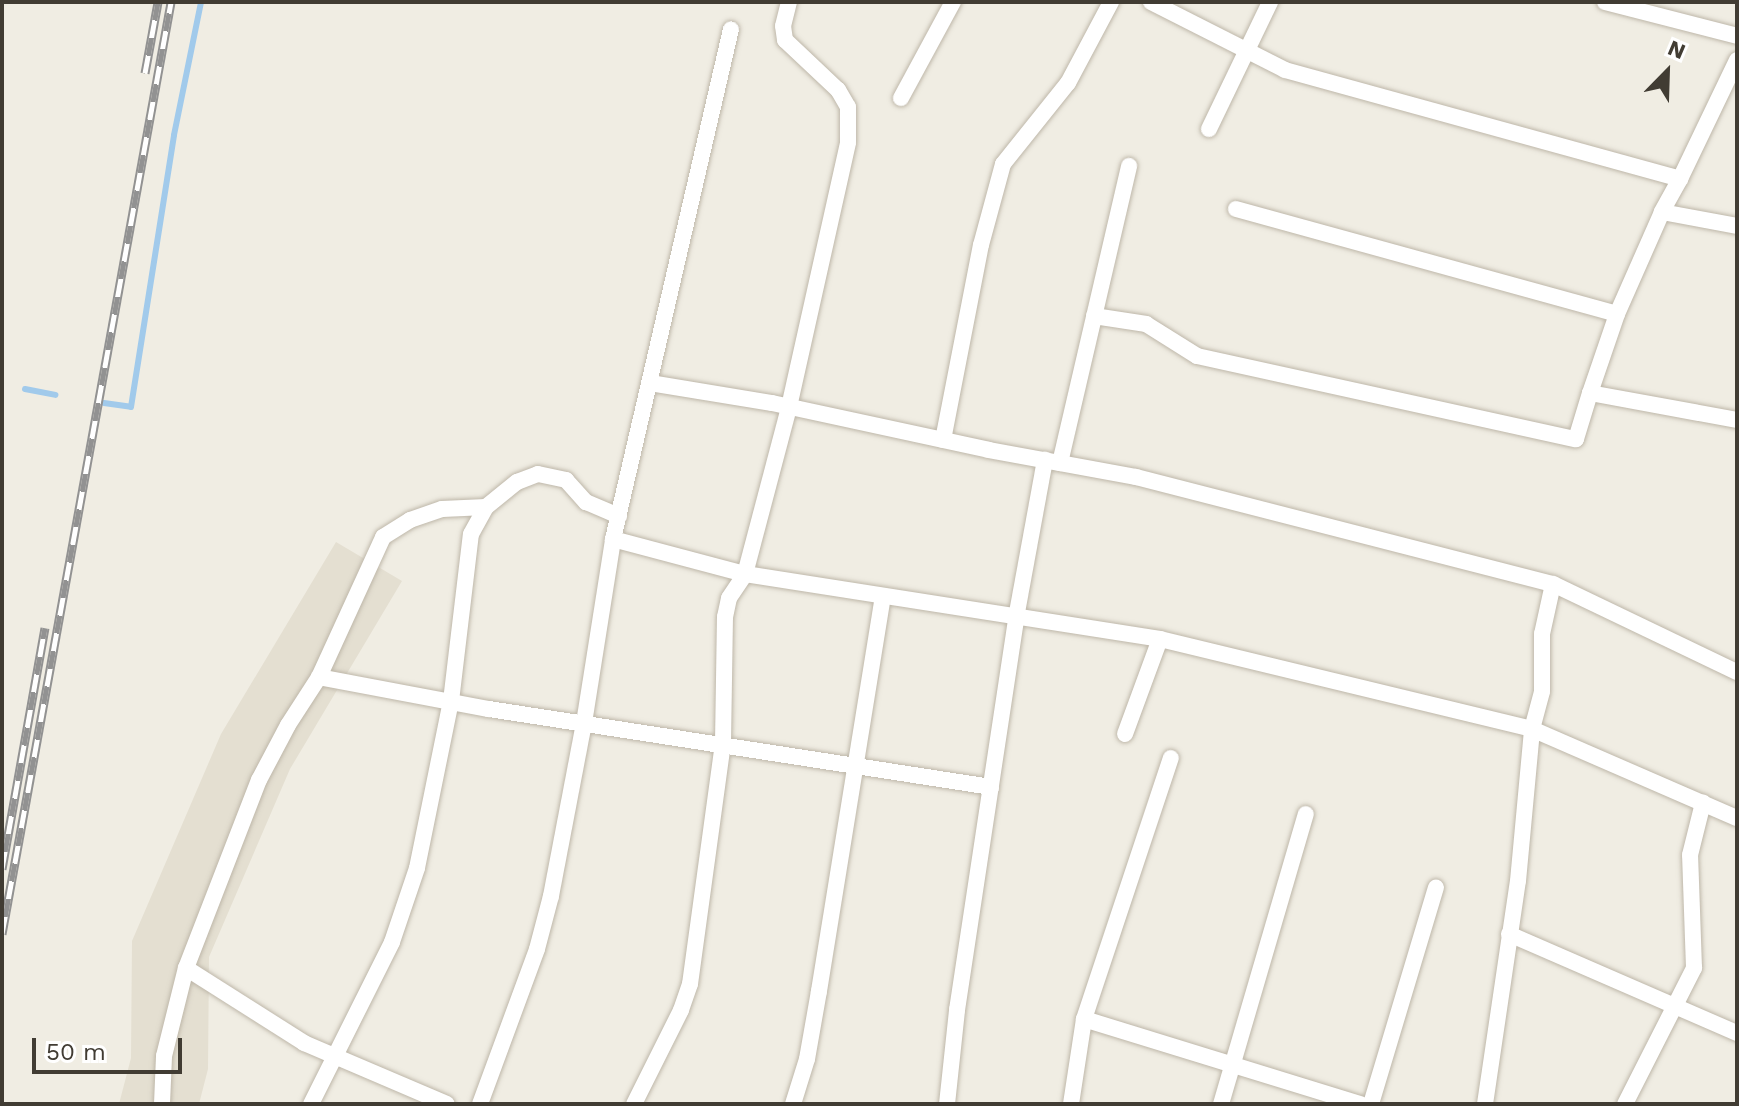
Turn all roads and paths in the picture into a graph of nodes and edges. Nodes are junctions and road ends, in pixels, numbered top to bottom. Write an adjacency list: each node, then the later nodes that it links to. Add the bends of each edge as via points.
1 (789, 2): 23 (street, via 785,40 838,90 848,107 849,125)
2 (953, 2): 12 (street)
3 (1111, 2): 25 (street, via 1068,83 1003,164 984,232)
4 (1151, 2): 10 (street)
5 (1270, 2): 10 (street)
6 (1605, 2): 7 (street)
7 (1666, 10): 9 (street)
8 (731, 29): 21 (street)
9 (1737, 36)
10 (1245, 50): 13 (street); 15 (street, via 1285,70)
11 (1737, 60): 15 (street)
12 (901, 98)
13 (1209, 129)
14 (1129, 166): 20 (street)
15 (1680, 179): 17 (street)
16 (1236, 209): 19 (street)
17 (1662, 212): 18 (street); 19 (street)
18 (1737, 226)
19 (1617, 314): 22 (street)
20 (1094, 316): 22 (street, via 1146,324 1197,356 1576,439); 26 (street)
21 (650, 383): 23 (street); 28 (street)
22 (1590, 393): 24 (street)
23 (789, 407): 25 (street); 30 (street)
24 (1737, 420)
25 (943, 440): 26 (street)
26 (1052, 461): 31 (street, via 1151,480); 33 (street)
27 (486, 507): 28 (street, via 517,482 538,474 566,480 586,502); 36 (street, via 442,509 388,532); 37 (street, via 471,534)
28 (619, 516): 29 (street)
29 (613, 539): 30 (street); 38 (street)
30 (745, 574): 32 (street); 41 (street, via 729,598 725,617)
31 (1553, 584): 35 (street); 39 (street, via 1542,634 1542,691)
32 (883, 596): 33 (street); 43 (street)
33 (1016, 618): 34 (street); 44 (street)
34 (1160, 639): 39 (street); 40 (street)
35 (1737, 672)
36 (319, 677): 37 (street); 50 (street, via 259,780)
37 (451, 701): 38 (street); 54 (street, via 417,868 392,942)
38 (584, 723): 41 (street); 59 (street, via 537,949)
39 (1532, 729): 45 (street); 49 (street)
40 (1125, 734)
41 (723, 743): 43 (street); 60 (street, via 690,984)
42 (1171, 758): 52 (street)
43 (853, 766): 44 (street); 61 (street, via 807,1059)
44 (991, 787): 62 (street)
45 (1703, 803): 47 (street); 51 (street, via 1690,855 1694,968)
46 (1306, 814): 55 (street)
47 (1737, 818)
48 (1436, 888): 66 (street)
49 (1509, 934): 51 (street); 67 (street)
50 (186, 968): 54 (street, via 283,1032); 56 (street, via 164,1056)
51 (1674, 1005): 53 (street); 68 (street)
52 (1084, 1019): 55 (street); 63 (street)
53 (1737, 1033)
54 (336, 1058): 57 (street); 58 (street)
55 (1231, 1064): 64 (street); 65 (street)
56 (162, 1104)
57 (311, 1104)
58 (447, 1104)
59 (480, 1104)
60 (634, 1104)
61 (793, 1104)
62 (947, 1104)
63 (1071, 1104)
64 (1221, 1104)
65 (1361, 1104)
66 (1371, 1104)
67 (1485, 1104)
68 (1625, 1104)

